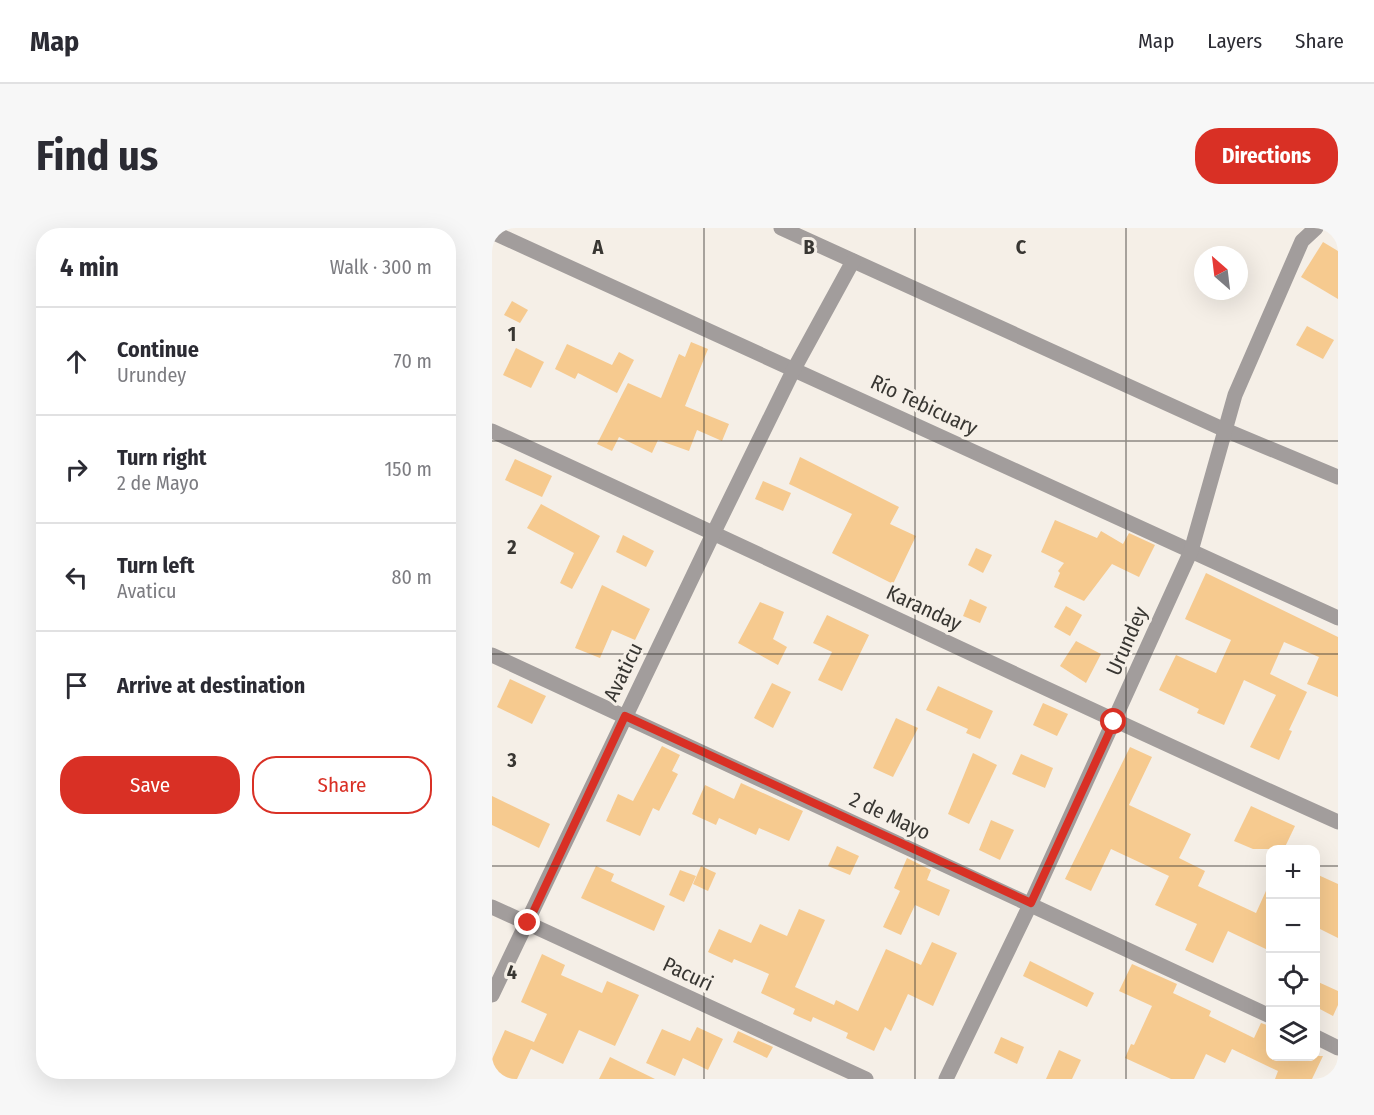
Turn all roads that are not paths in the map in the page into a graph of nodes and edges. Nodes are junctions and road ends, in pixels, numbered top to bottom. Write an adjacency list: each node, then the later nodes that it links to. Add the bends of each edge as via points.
1 (781, 228): 4 (street)
2 (1316, 228): 6 (street, Urundey, via 1302,241 1235,395)
3 (492, 232): 5 (street, Río Tebicuary)
4 (853, 261): 5 (street, Avaticu); 6 (street)
5 (794, 369): 9 (street, Avaticu); 10 (street, Río Tebicuary)
6 (1225, 430): 8 (street); 10 (street, Urundey)
7 (492, 431): 9 (street, Karanday)
8 (1338, 477)
9 (714, 532): 13 (street, Avaticu); 14 (street, Karanday)
10 (1191, 551): 11 (street, Río Tebicuary); 14 (street, Urundey)
11 (1338, 618)
12 (492, 654): 13 (street, 2 de Mayo)
13 (625, 716): 16 (street, 2 de Mayo); 18 (street, Avaticu)
14 (1114, 722): 15 (street, Karanday); 16 (street, Urundey)
15 (1338, 822)
16 (1031, 903): 20 (street, 2 de Mayo); 24 (street, Urundey)
17 (492, 907): 18 (street, Pacuri)
18 (528, 923): 19 (street, Avaticu); 23 (street, Pacuri)
19 (492, 995)
20 (1266, 1014)
21 (1320, 1039): 22 (street)
22 (1338, 1048)
23 (866, 1079)
24 (946, 1079)

